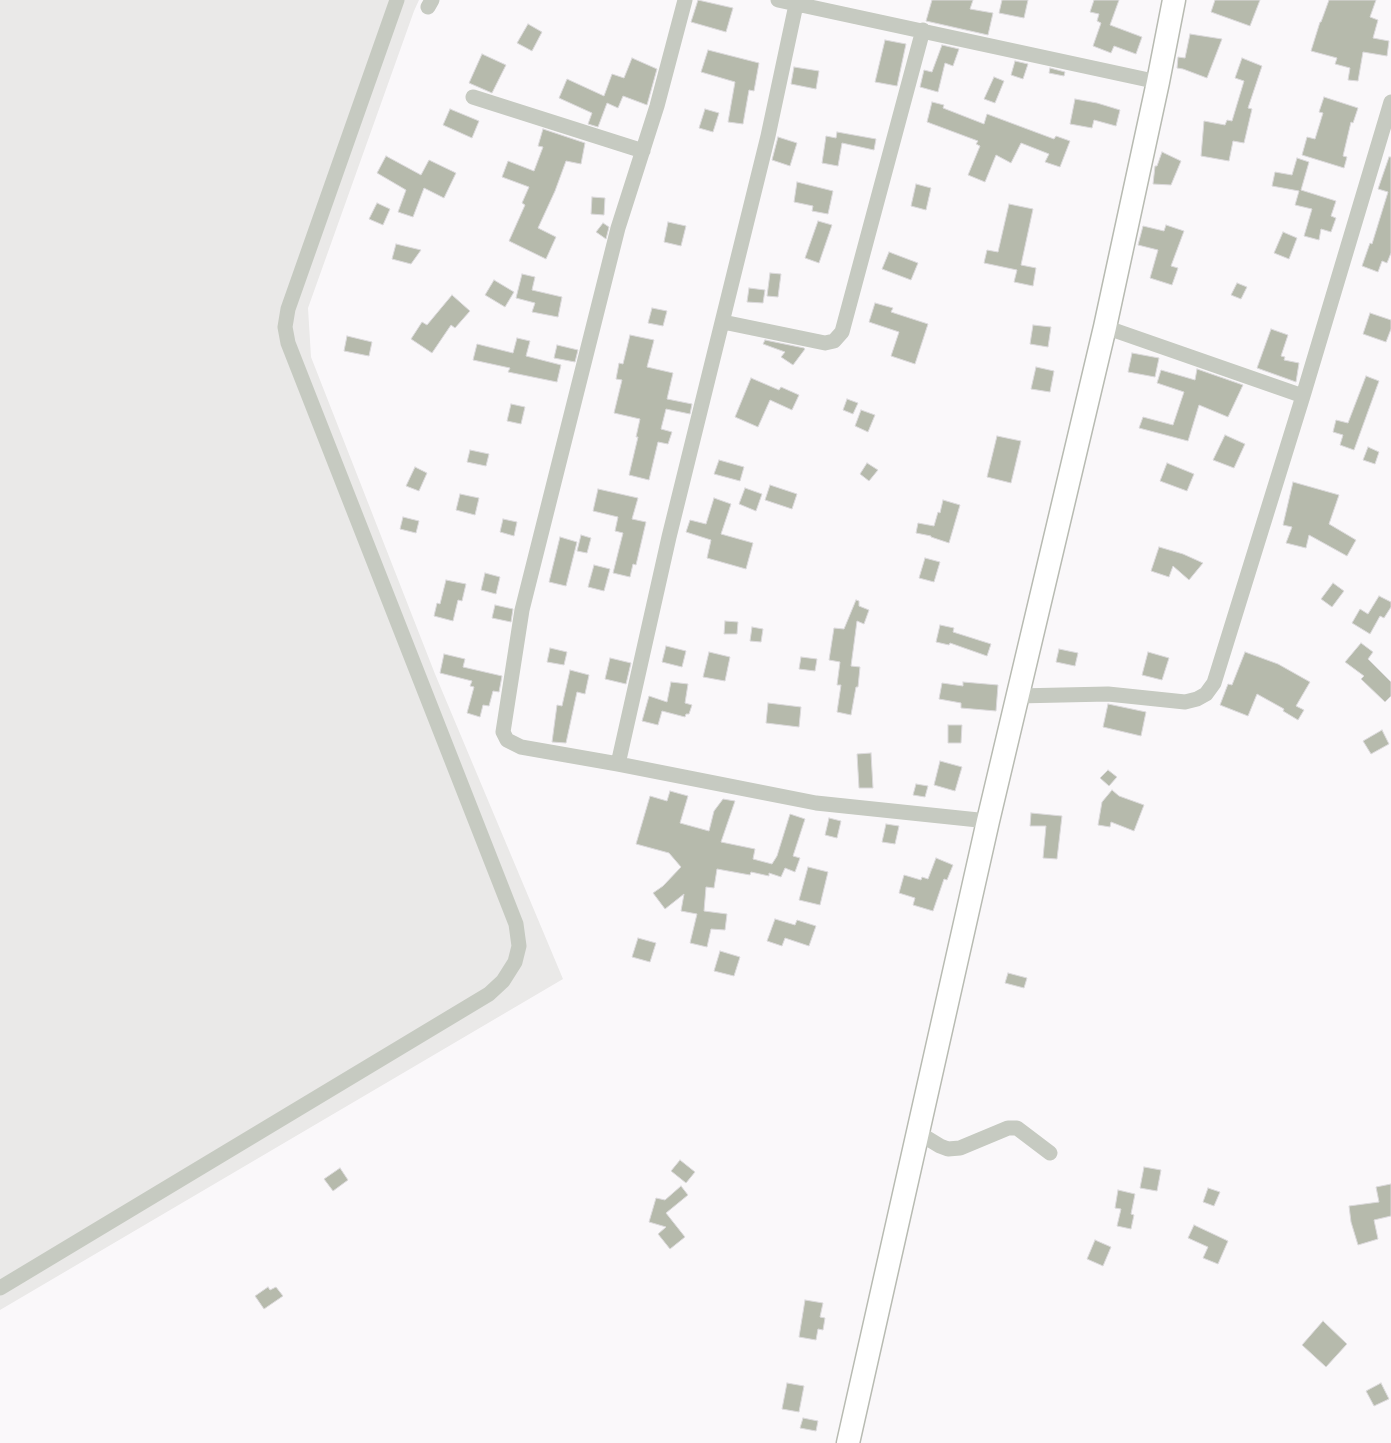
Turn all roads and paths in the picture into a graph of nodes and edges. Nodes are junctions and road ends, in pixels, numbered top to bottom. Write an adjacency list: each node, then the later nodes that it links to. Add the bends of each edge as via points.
1 (398, 0): 19 (street, via 288,309 285,327 288,343 516,924 519,946 515,962 503,981 489,994)
2 (685, 0): 10 (street)
3 (778, 0): 5 (street)
4 (1174, 0): 7 (highway)
5 (796, 2): 6 (street); 11 (street, via 766,146)
6 (922, 30): 7 (street); 11 (street, via 842,332 834,341 825,343)
7 (1158, 82): 12 (highway)
8 (473, 97): 10 (street)
9 (1391, 102): 13 (street)
10 (643, 151): 15 (street, via 618,228 522,610 503,732 507,740 520,747)
11 (723, 322): 15 (street, via 669,537)
12 (1105, 327): 13 (street); 14 (highway)
13 (1303, 396): 14 (street, via 1214,683 1206,694 1185,702 1108,694)
14 (1017, 696): 16 (highway)
15 (618, 764): 16 (street, via 833,806)
16 (988, 822): 17 (highway)
17 (917, 1132): 18 (street, via 948,1149 960,1148 1008,1128 1017,1128); 20 (highway)
18 (1050, 1153)
19 (0, 1288)
20 (848, 1443)

